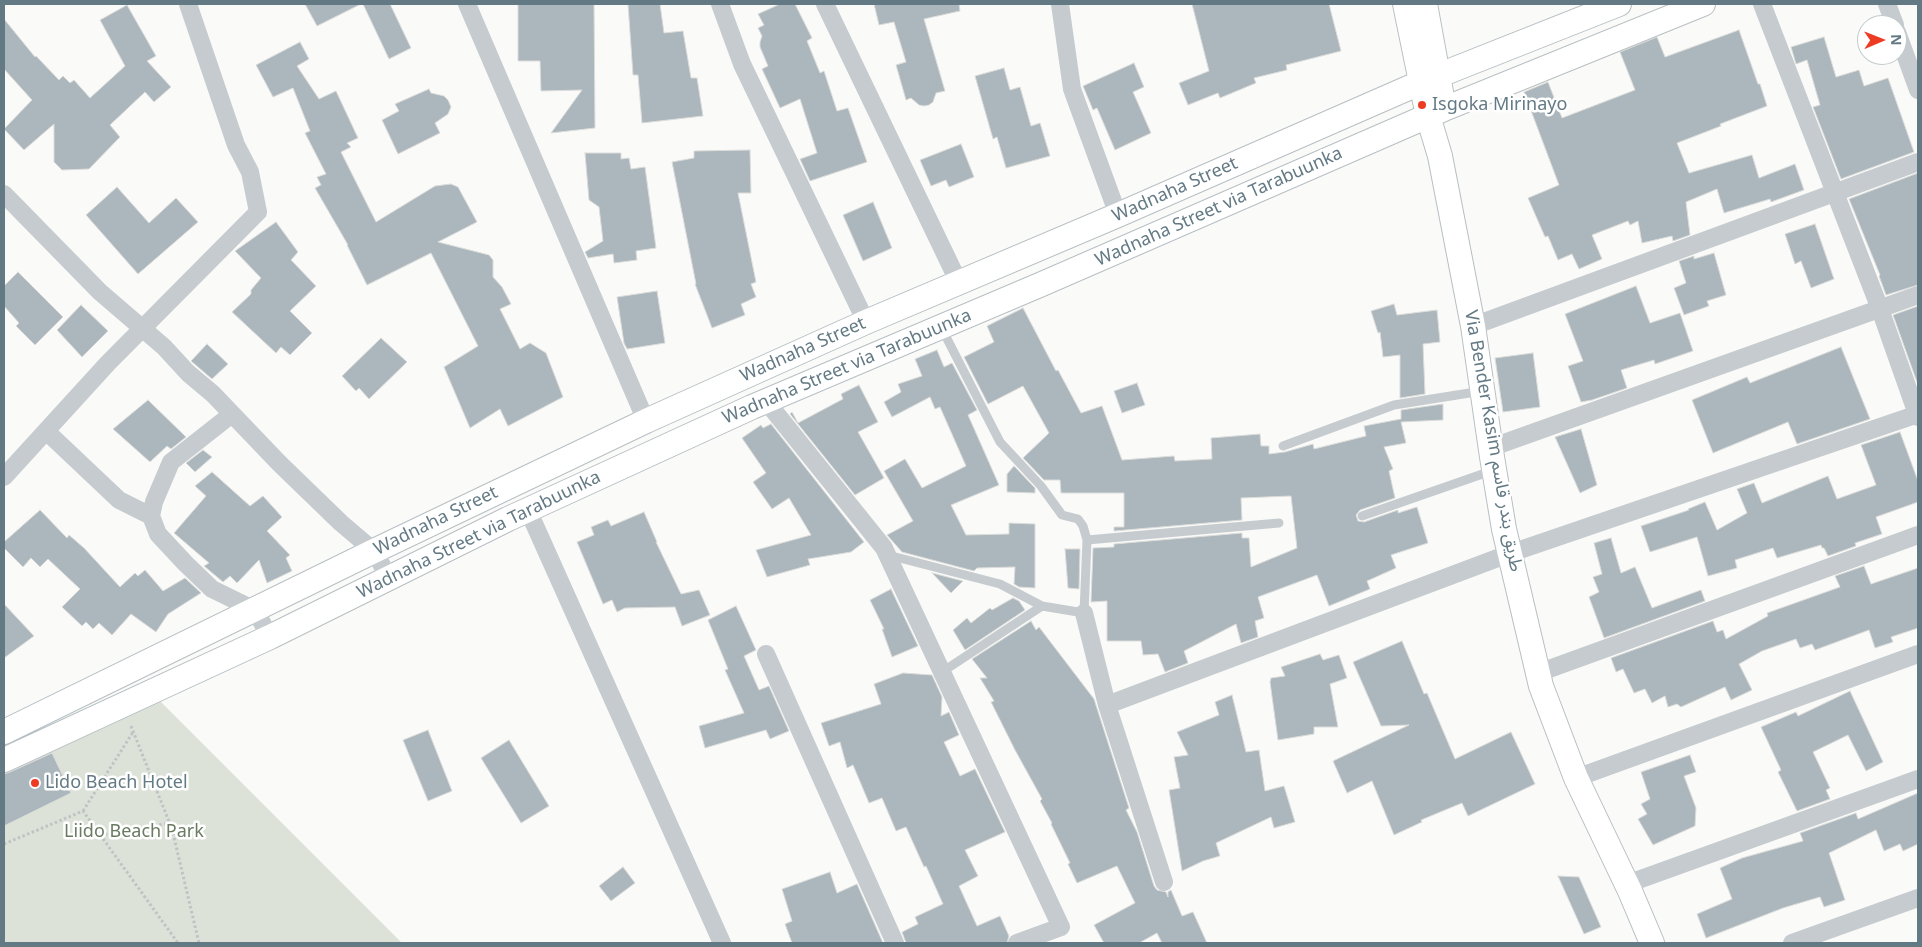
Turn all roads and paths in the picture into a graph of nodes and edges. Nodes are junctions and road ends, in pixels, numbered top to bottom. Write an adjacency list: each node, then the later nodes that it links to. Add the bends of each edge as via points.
1 (188, 4): 25 (street, via 236,145 250,172 258,212)
2 (467, 4): 30 (street)
3 (720, 4): 22 (street, via 742,64)
4 (825, 4): 19 (street)
5 (1060, 4): 18 (street, via 1072,89)
6 (1405, 4): 12 (main road)
7 (1425, 4): 12 (main road)
8 (1619, 4): 12 (main road, Wadnaha Street)
9 (1703, 4): 14 (main road, Wadnaha Street via Tarabuunka)
10 (1762, 4): 16 (street)
11 (1907, 60): 13 (street)
12 (1430, 79): 14 (main road, Via Bender Kasim طريق بندر قاسم); 18 (main road, Wadnaha Street)
13 (1918, 90)
14 (1436, 113): 23 (main road, Via Bender Kasim طريق بندر قاسم, via 1440,156); 24 (main road, Wadnaha Street via Tarabuunka)
15 (1918, 162): 16 (street)
16 (1835, 192): 21 (street); 23 (street)
17 (4, 194): 25 (street, via 80,273)
18 (1118, 215): 19 (main road, Wadnaha Street)
19 (959, 283): 22 (main road, Wadnaha Street)
20 (1918, 295): 21 (street)
21 (1880, 309): 29 (street); 33 (street)
22 (866, 322): 30 (main road, Wadnaha Street)
23 (1473, 326): 26 (main road, Via Bender Kasim طريق بندر قاسم)
24 (941, 327): 27 (main road, Wadnaha Street via Tarabuunka); 40 (lane, via 1000,442 1041,486 1062,515 1078,520)
25 (141, 329): 28 (street, via 164,347); 31 (street)
26 (1482, 391): 32 (lane, via 1394,404); 33 (main road, Via Bender Kasim طريق بندر قاسم)
27 (766, 401): 35 (main road, Wadnaha Street via Tarabuunka); 43 (street)
28 (232, 414): 36 (street, via 172,462); 41 (street, via 341,523)
29 (1918, 415): 42 (street)
30 (646, 420): 41 (main road, Wadnaha Street)
31 (46, 431): 34 (street); 36 (street, via 119,500)
32 (1283, 446)
33 (1492, 459): 37 (lane); 42 (main road, Via Bender Kasim طريق بندر قاسم)
34 (4, 477)
35 (528, 510): 44 (main road, Wadnaha Street via Tarabuunka); 69 (street)
36 (151, 516): 46 (street, via 158,534 212,588)
37 (1362, 516)
38 (1280, 523): 40 (lane)
39 (1918, 535): 52 (street)
40 (1087, 540): 47 (lane)
41 (374, 551): 44 (street); 46 (main road, Wadnaha Street)
42 (1511, 553): 52 (main road, Via Bender Kasim طريق بندر قاسم); 53 (street)
43 (888, 555): 45 (lane, via 1000,584); 51 (street)
44 (389, 578): 48 (main road, Wadnaha Street via Tarabuunka)
45 (1042, 606): 47 (lane); 51 (lane)
46 (255, 610): 48 (street); 55 (main road, Wadnaha Street)
47 (1084, 613): 53 (street)
48 (270, 637): 54 (main road, Wadnaha Street via Tarabuunka)
49 (766, 654): 70 (street)
50 (1918, 654): 58 (street)
51 (942, 672): 71 (street, via 1061,927)
52 (1538, 673): 58 (main road, Via Bender Kasim طريق بندر قاسم)
53 (1107, 704): 64 (street)
54 (122, 705): 56 (path); 57 (main road, Wadnaha Street via Tarabuunka)
55 (4, 732)
56 (133, 732): 60 (path); 61 (path)
57 (4, 760)
58 (1576, 778): 65 (main road, Via Bender Kasim طريق بندر قاسم)
59 (1918, 779): 65 (street)
60 (83, 812): 62 (path); 63 (path)
61 (170, 823): 62 (path); 68 (path)
62 (100, 835): 67 (path)
63 (4, 844)
64 (1164, 882)
65 (1627, 884): 72 (main road, Via Bender Kasim طريق بندر قاسم)
66 (1918, 898): 73 (street)
67 (178, 943)
68 (200, 943)
69 (722, 943)
70 (895, 943)
71 (1016, 943)
72 (1652, 943)
73 (1792, 943)

